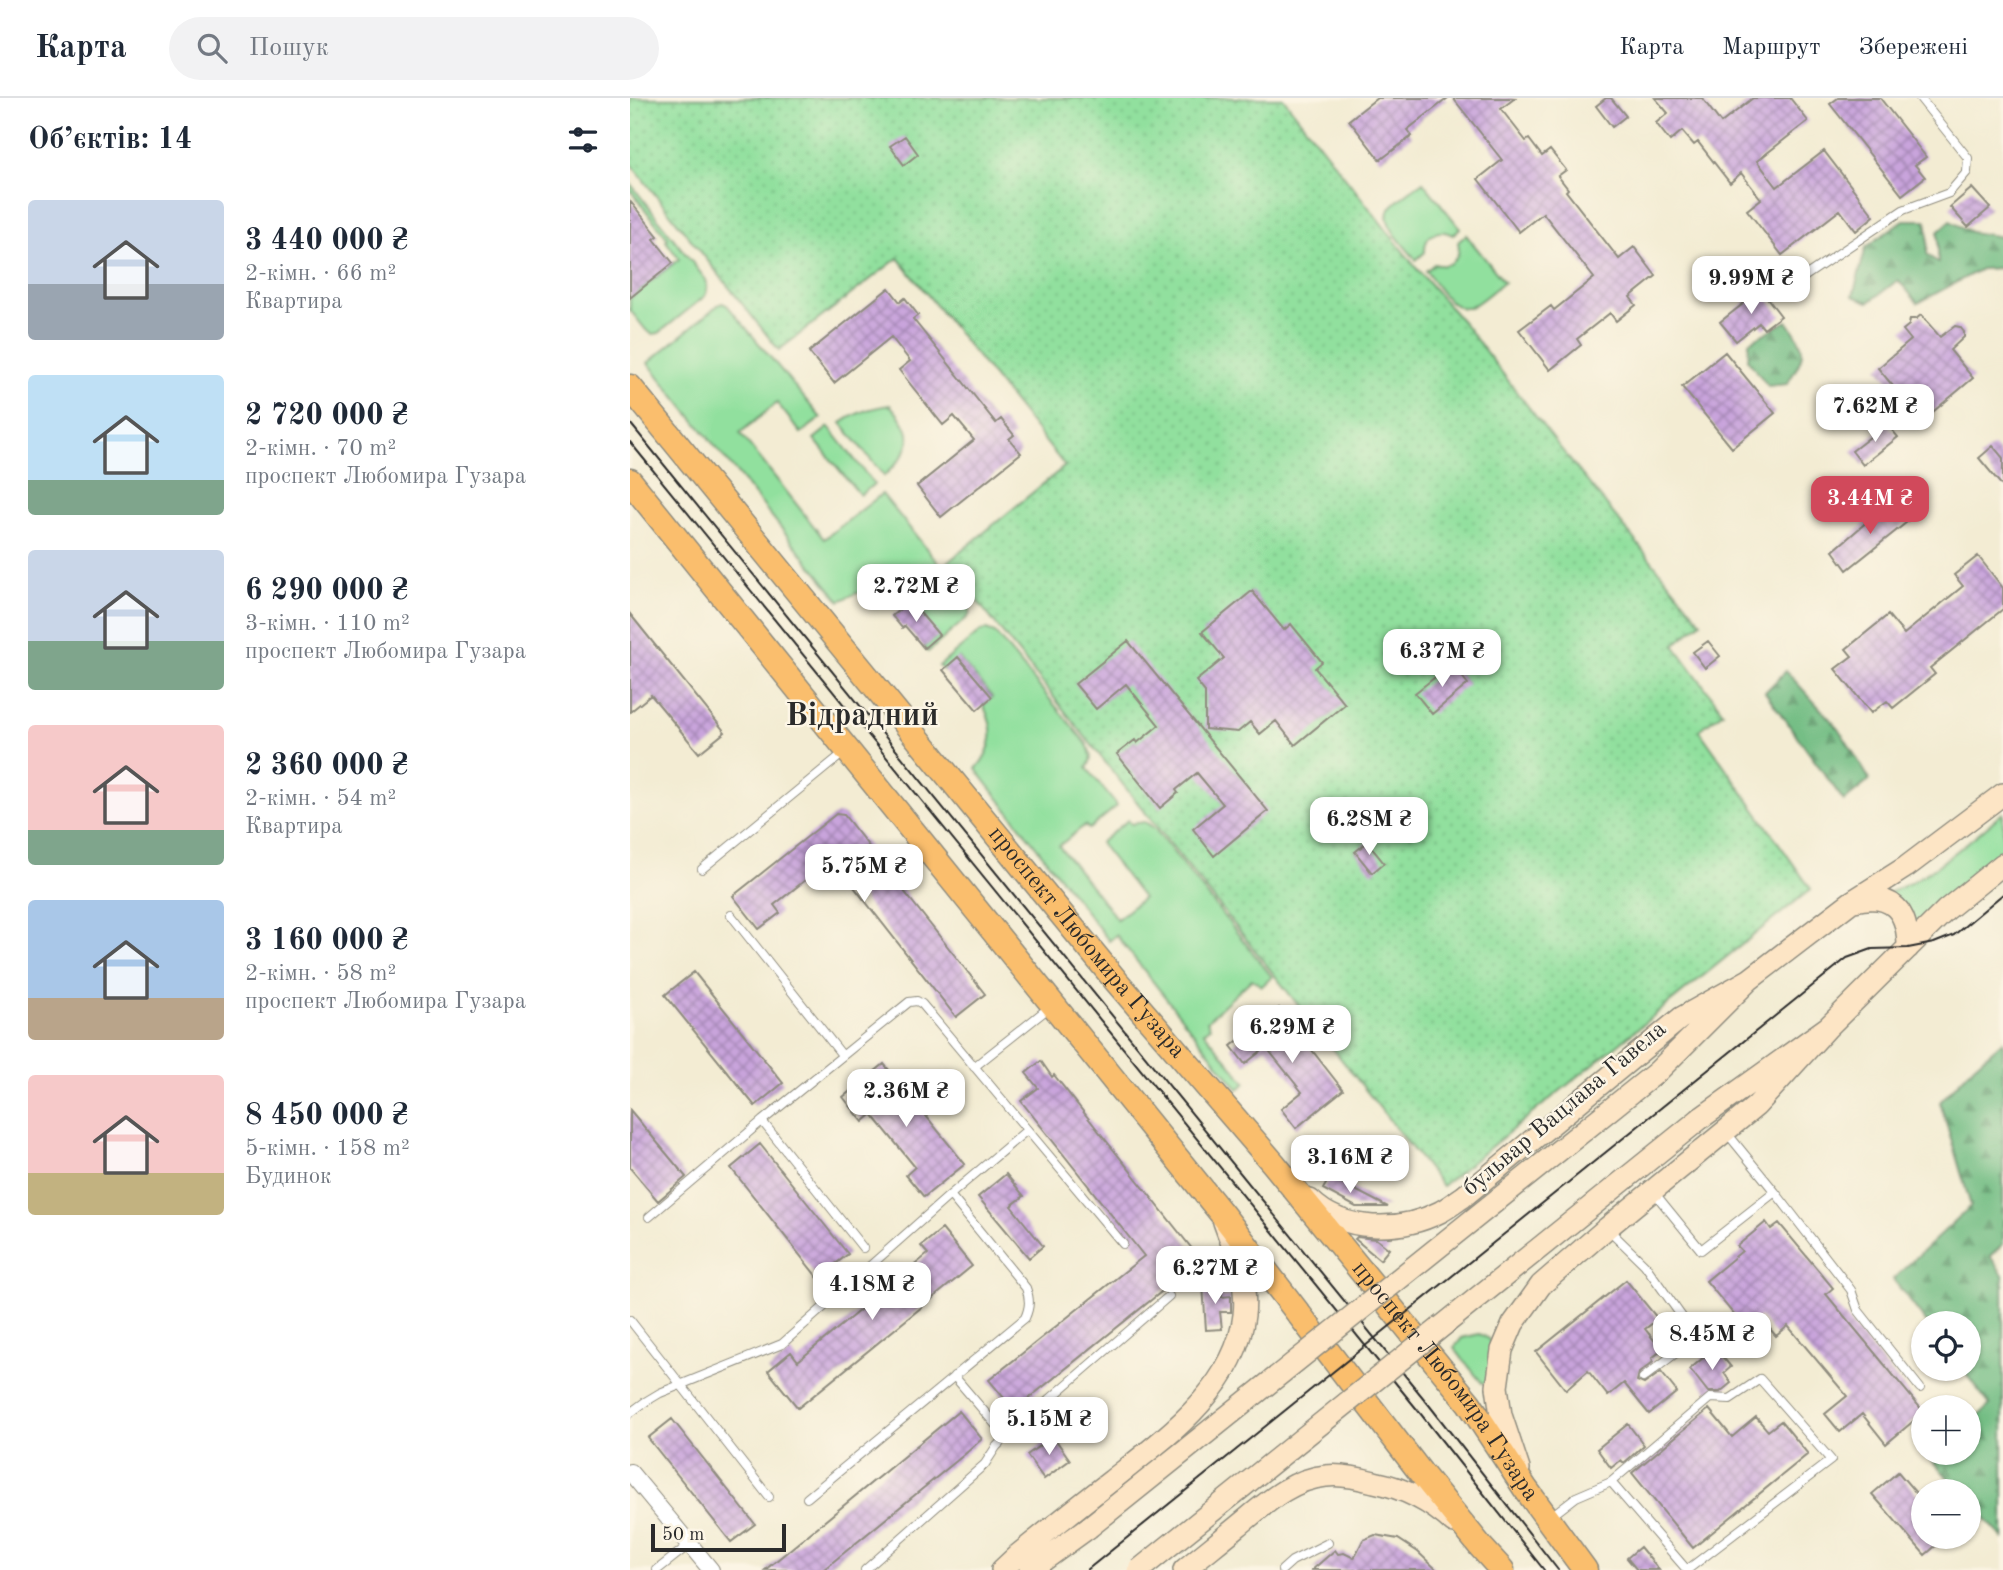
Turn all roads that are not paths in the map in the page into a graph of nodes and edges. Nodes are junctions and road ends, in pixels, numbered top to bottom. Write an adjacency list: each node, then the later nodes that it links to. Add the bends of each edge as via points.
1 (1920, 98): 2 (lane, via 1968,158 1967,172 1949,193 1903,210)
2 (1783, 291)
3 (630, 387): 20 (main road, проспект Любомира Гузара, via 1117,982)
4 (630, 481): 5 (main road)
5 (848, 750): 8 (lane); 13 (main road)
6 (2003, 794): 9 (main road, бульвар Вацлава Гавела)
7 (2003, 864): 11 (main road)
8 (702, 869)
9 (1851, 902): 11 (main road, via 1876,899 1894,905 1906,923); 12 (main road, бульвар Вацлава Гавела)
10 (731, 915): 15 (lane)
11 (1908, 948): 14 (main road)
12 (1749, 980): 20 (main road, via 1681,1018 1463,1197 1422,1220 1375,1226 1332,1216 1316,1207); 50 (main road, бульвар Вацлава Гавела, bridge, via 1657,1072)
13 (1053, 1004): 16 (lane); 24 (main road)
14 (1828, 1027): 19 (main road, via 1756,1107); 51 (main road, bridge, via 1701,1118)
15 (842, 1055): 16 (lane, via 914,1001 922,1004); 17 (lane)
16 (974, 1067): 18 (lane)
17 (762, 1121): 25 (lane); 28 (lane)
18 (1027, 1130): 23 (lane); 27 (lane)
19 (1725, 1131): 21 (main road); 22 (lane)
20 (1274, 1164): 39 (main road, проспект Любомира Гузара, via 1469,1403)
21 (1652, 1191): 22 (lane, via 1701,1250); 26 (main road)
22 (1775, 1192): 34 (lane, via 1852,1290 1858,1310)
23 (950, 1195): 31 (lane, via 1026,1288 1029,1298 1025,1318); 33 (lane, via 782,1344)
24 (1222, 1213): 45 (main road); 49 (main road, via 1244,1285 1244,1316 1234,1354 1217,1384 1174,1431)
25 (649, 1217)
26 (1607, 1228): 32 (lane, via 1645,1265 1692,1331 1685,1346); 39 (main road, via 1541,1285 1504,1343 1497,1387 1501,1415)
27 (1123, 1244)
28 (863, 1248)
29 (1169, 1297): 36 (lane)
30 (630, 1320): 33 (lane)
31 (954, 1376): 36 (lane); 41 (lane)
32 (1643, 1378)
33 (681, 1386): 35 (lane, via 649,1398); 40 (lane)
34 (1920, 1388)
35 (630, 1413)
36 (1006, 1437): 48 (lane, via 985,1464)
37 (630, 1472): 44 (street)
38 (1611, 1482): 42 (lane, via 1576,1497); 56 (lane); 56 (lane, via 1710,1398 1730,1399 1760,1379 1831,1460)
39 (1525, 1488): 42 (main road, проспект Любомира Гузара)
40 (769, 1497)
41 (807, 1498)
42 (1547, 1519): 55 (main road, проспект Любомира Гузара)
43 (1328, 1543): 53 (lane)
44 (690, 1544): 46 (lane); 47 (street)
45 (1481, 1547): 52 (main road, via 1439,1509 1406,1492 1382,1483 1326,1476 1279,1493); 54 (main road)
46 (657, 1570)
47 (711, 1570)
48 (865, 1570)
49 (1002, 1570)
50 (1030, 1570)
51 (1139, 1570)
52 (1184, 1570)
53 (1282, 1570)
54 (1502, 1570)
55 (1585, 1570)
56 (1687, 1570)

